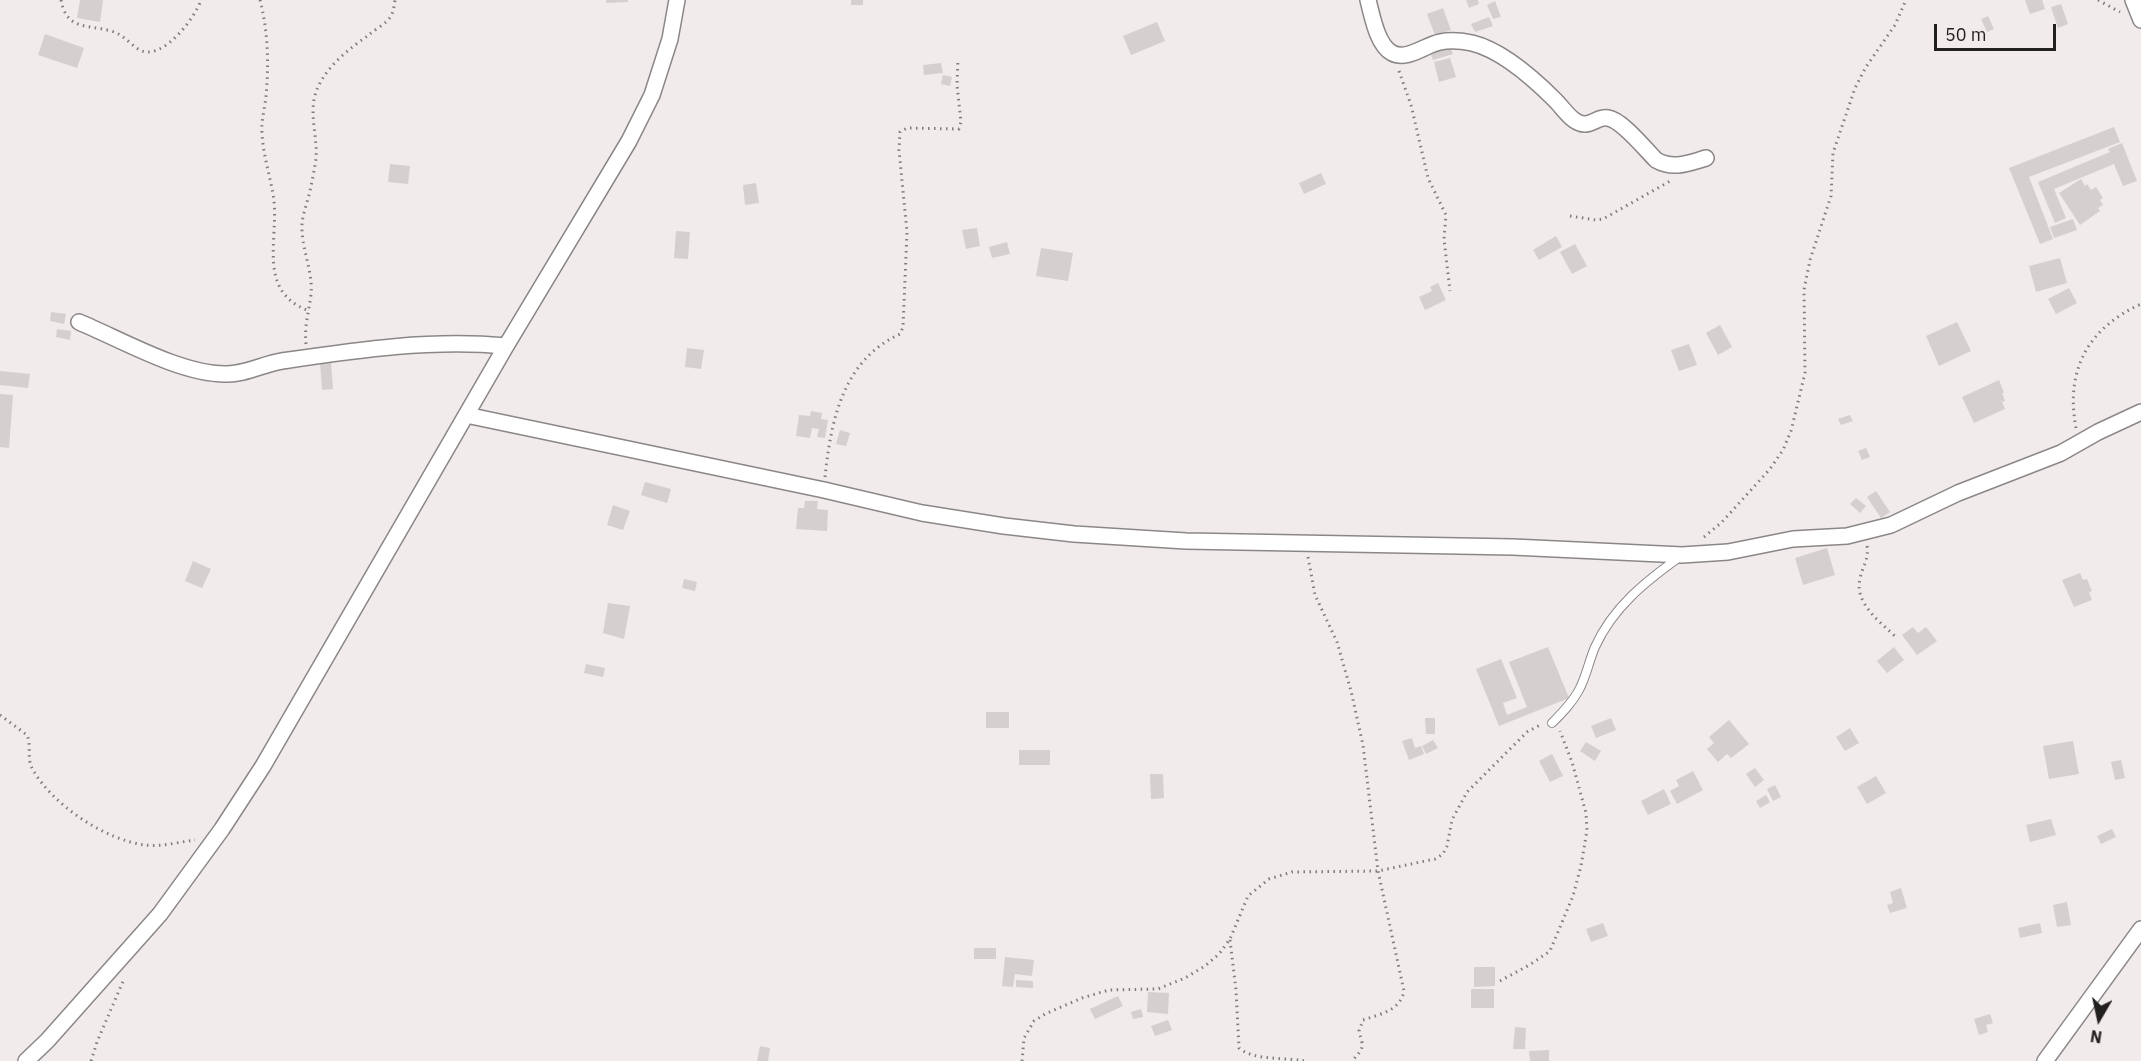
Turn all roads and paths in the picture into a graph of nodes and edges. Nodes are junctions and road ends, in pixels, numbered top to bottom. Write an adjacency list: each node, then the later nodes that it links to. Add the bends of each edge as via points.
1 (61, 0): 2 (path, via 62,9 76,25 115,32 144,52 157,50 172,40)
2 (201, 0)
3 (260, 0): 17 (path, via 267,42 262,133 274,200 273,264 284,295)
4 (395, 0): 17 (path, via 387,21 331,67 314,95 316,159 302,230 311,294)
5 (677, 0): 19 (street, via 670,39 652,95 629,141)
6 (1368, 0): 10 (street, via 1379,35)
7 (1906, 0): 27 (path, via 1895,25 1855,88 1833,153 1830,196 1804,290 1805,373 1791,431 1770,469 1722,522)
8 (2133, 0): 9 (street)
9 (2141, 20)
10 (1391, 52): 13 (street, via 1409,54 1442,41 1474,44 1495,53 1534,80 1573,120 1589,124 1610,118 1656,160 1672,166); 15 (path, via 1411,105 1428,178 1446,215 1444,239)
11 (958, 59): 24 (path, via 959,129 907,128 900,132 907,232 903,327 900,334 883,342 866,358 840,399 831,431)
12 (1706, 158): 13 (street)
13 (1687, 164): 14 (path, via 1673,179 1603,219)
14 (1570, 216)
15 (1450, 291)
16 (2141, 304): 23 (path, via 2100,330 2082,358 2073,395)
17 (307, 310): 20 (path)
18 (79, 322): 20 (street, via 175,364 224,375)
19 (506, 346): 20 (street, via 421,344); 22 (street)
20 (309, 358)
21 (2141, 412): 23 (street)
22 (466, 415): 24 (street); 37 (street, via 321,670 222,829 160,914)
23 (2078, 443): 25 (street, via 1891,525)
24 (824, 490): 26 (street, via 922,513 1016,528 1186,540)
25 (1865, 532): 27 (street); 28 (path, via 1867,560 1860,576 1860,591 1870,611)
26 (1306, 543): 27 (street, via 1513,546); 32 (path, via 1315,595 1352,691 1363,745)
27 (1682, 555): 30 (lane, via 1630,596 1611,620 1579,689)
28 (1896, 637)
29 (0, 715): 31 (path, via 27,735 32,769 83,821 146,845)
30 (1552, 723): 32 (path, via 1539,724 1527,732 1467,792 1452,820 1443,854); 36 (path, via 1565,741 1584,804 1584,849 1573,896 1550,951)
31 (196, 840)
32 (1378, 871): 34 (path, via 1292,872 1269,879 1248,896); 41 (path, via 1404,991 1398,1006 1363,1020 1359,1031 1363,1048)
33 (2141, 929): 42 (street)
34 (1230, 939): 39 (path, via 1205,966 1169,985 1097,993 1045,1014 1034,1021 1024,1038); 40 (path, via 1239,1048 1250,1056)
35 (127, 975): 38 (path)
36 (1500, 981)
37 (27, 1061)
38 (91, 1061)
39 (1022, 1061)
40 (1305, 1061)
41 (1352, 1061)
42 (2045, 1061)

